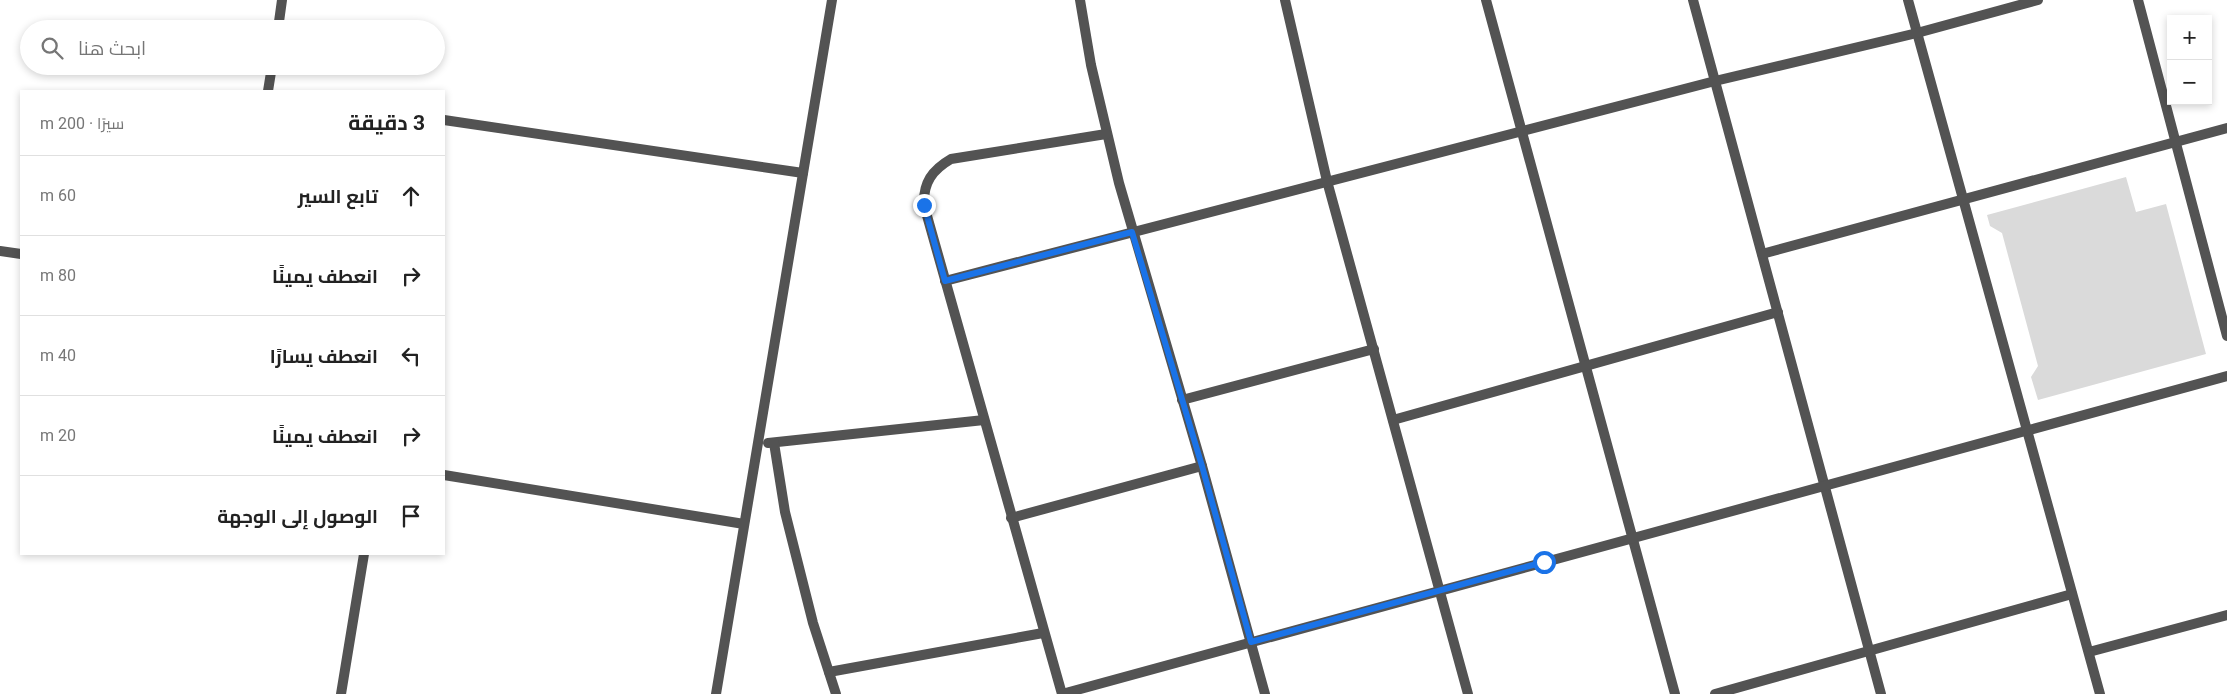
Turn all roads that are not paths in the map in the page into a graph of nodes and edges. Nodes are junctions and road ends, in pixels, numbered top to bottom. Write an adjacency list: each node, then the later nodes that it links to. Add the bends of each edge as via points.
1 (282, 0): 10 (street)
2 (832, 0): 20 (street)
3 (1080, 0): 18 (street)
4 (1285, 0): 21 (street)
5 (1486, 0): 17 (street)
6 (1693, 0): 13 (street)
7 (1908, 0): 11 (street)
8 (2038, 0): 11 (street)
9 (2138, 0): 19 (street)
10 (279, 20)
11 (1917, 33): 13 (street); 22 (street)
12 (271, 75): 14 (street)
13 (1715, 81): 17 (street); 26 (street)
14 (268, 90)
15 (445, 120): 20 (street)
16 (2227, 128): 19 (street)
17 (1521, 131): 21 (street); 31 (street)
18 (1106, 134): 23 (street); 27 (street, via 951,159 941,165 927,182 924,200)
19 (2176, 142): 22 (street); 29 (street)
20 (803, 173): 38 (street)
21 (1328, 181): 23 (street); 30 (street)
22 (1963, 200): 26 (street); 36 (street)
23 (1132, 232): 27 (street); 33 (street)
24 (0, 251): 25 (street)
25 (20, 254)
26 (1762, 254): 28 (street)
27 (945, 281): 34 (street)
28 (1778, 312): 31 (street); 41 (street)
29 (2227, 336)
30 (1374, 349): 33 (street); 35 (street)
31 (1585, 366): 35 (street); 44 (street)
32 (2227, 376): 36 (street)
33 (1182, 400): 39 (street)
34 (984, 420): 37 (street); 42 (street)
35 (1393, 420): 46 (street)
36 (2027, 431): 41 (street); 47 (street)
37 (774, 443): 38 (street); 53 (street, via 785,512 813,623)
38 (759, 444): 43 (street)
39 (1202, 466): 42 (street); 50 (street)
40 (445, 475): 43 (street)
41 (1825, 486): 44 (street); 51 (street)
42 (1011, 518): 49 (street)
43 (744, 524): 55 (street)
44 (1633, 539): 46 (street); 59 (street)
45 (364, 555): 54 (street)
46 (1439, 590): 50 (street); 58 (street)
47 (2072, 594): 51 (street); 52 (street)
48 (2227, 615): 52 (street)
49 (1043, 633): 50 (street, via 1062,694); 53 (street)
50 (1251, 642): 57 (street)
51 (1869, 651): 60 (street); 61 (street)
52 (2089, 652): 62 (street)
53 (830, 672): 56 (street)
54 (341, 694)
55 (716, 694)
56 (836, 694)
57 (1265, 694)
58 (1468, 694)
59 (1675, 694)
60 (1715, 694)
61 (1881, 694)
62 (2100, 694)

